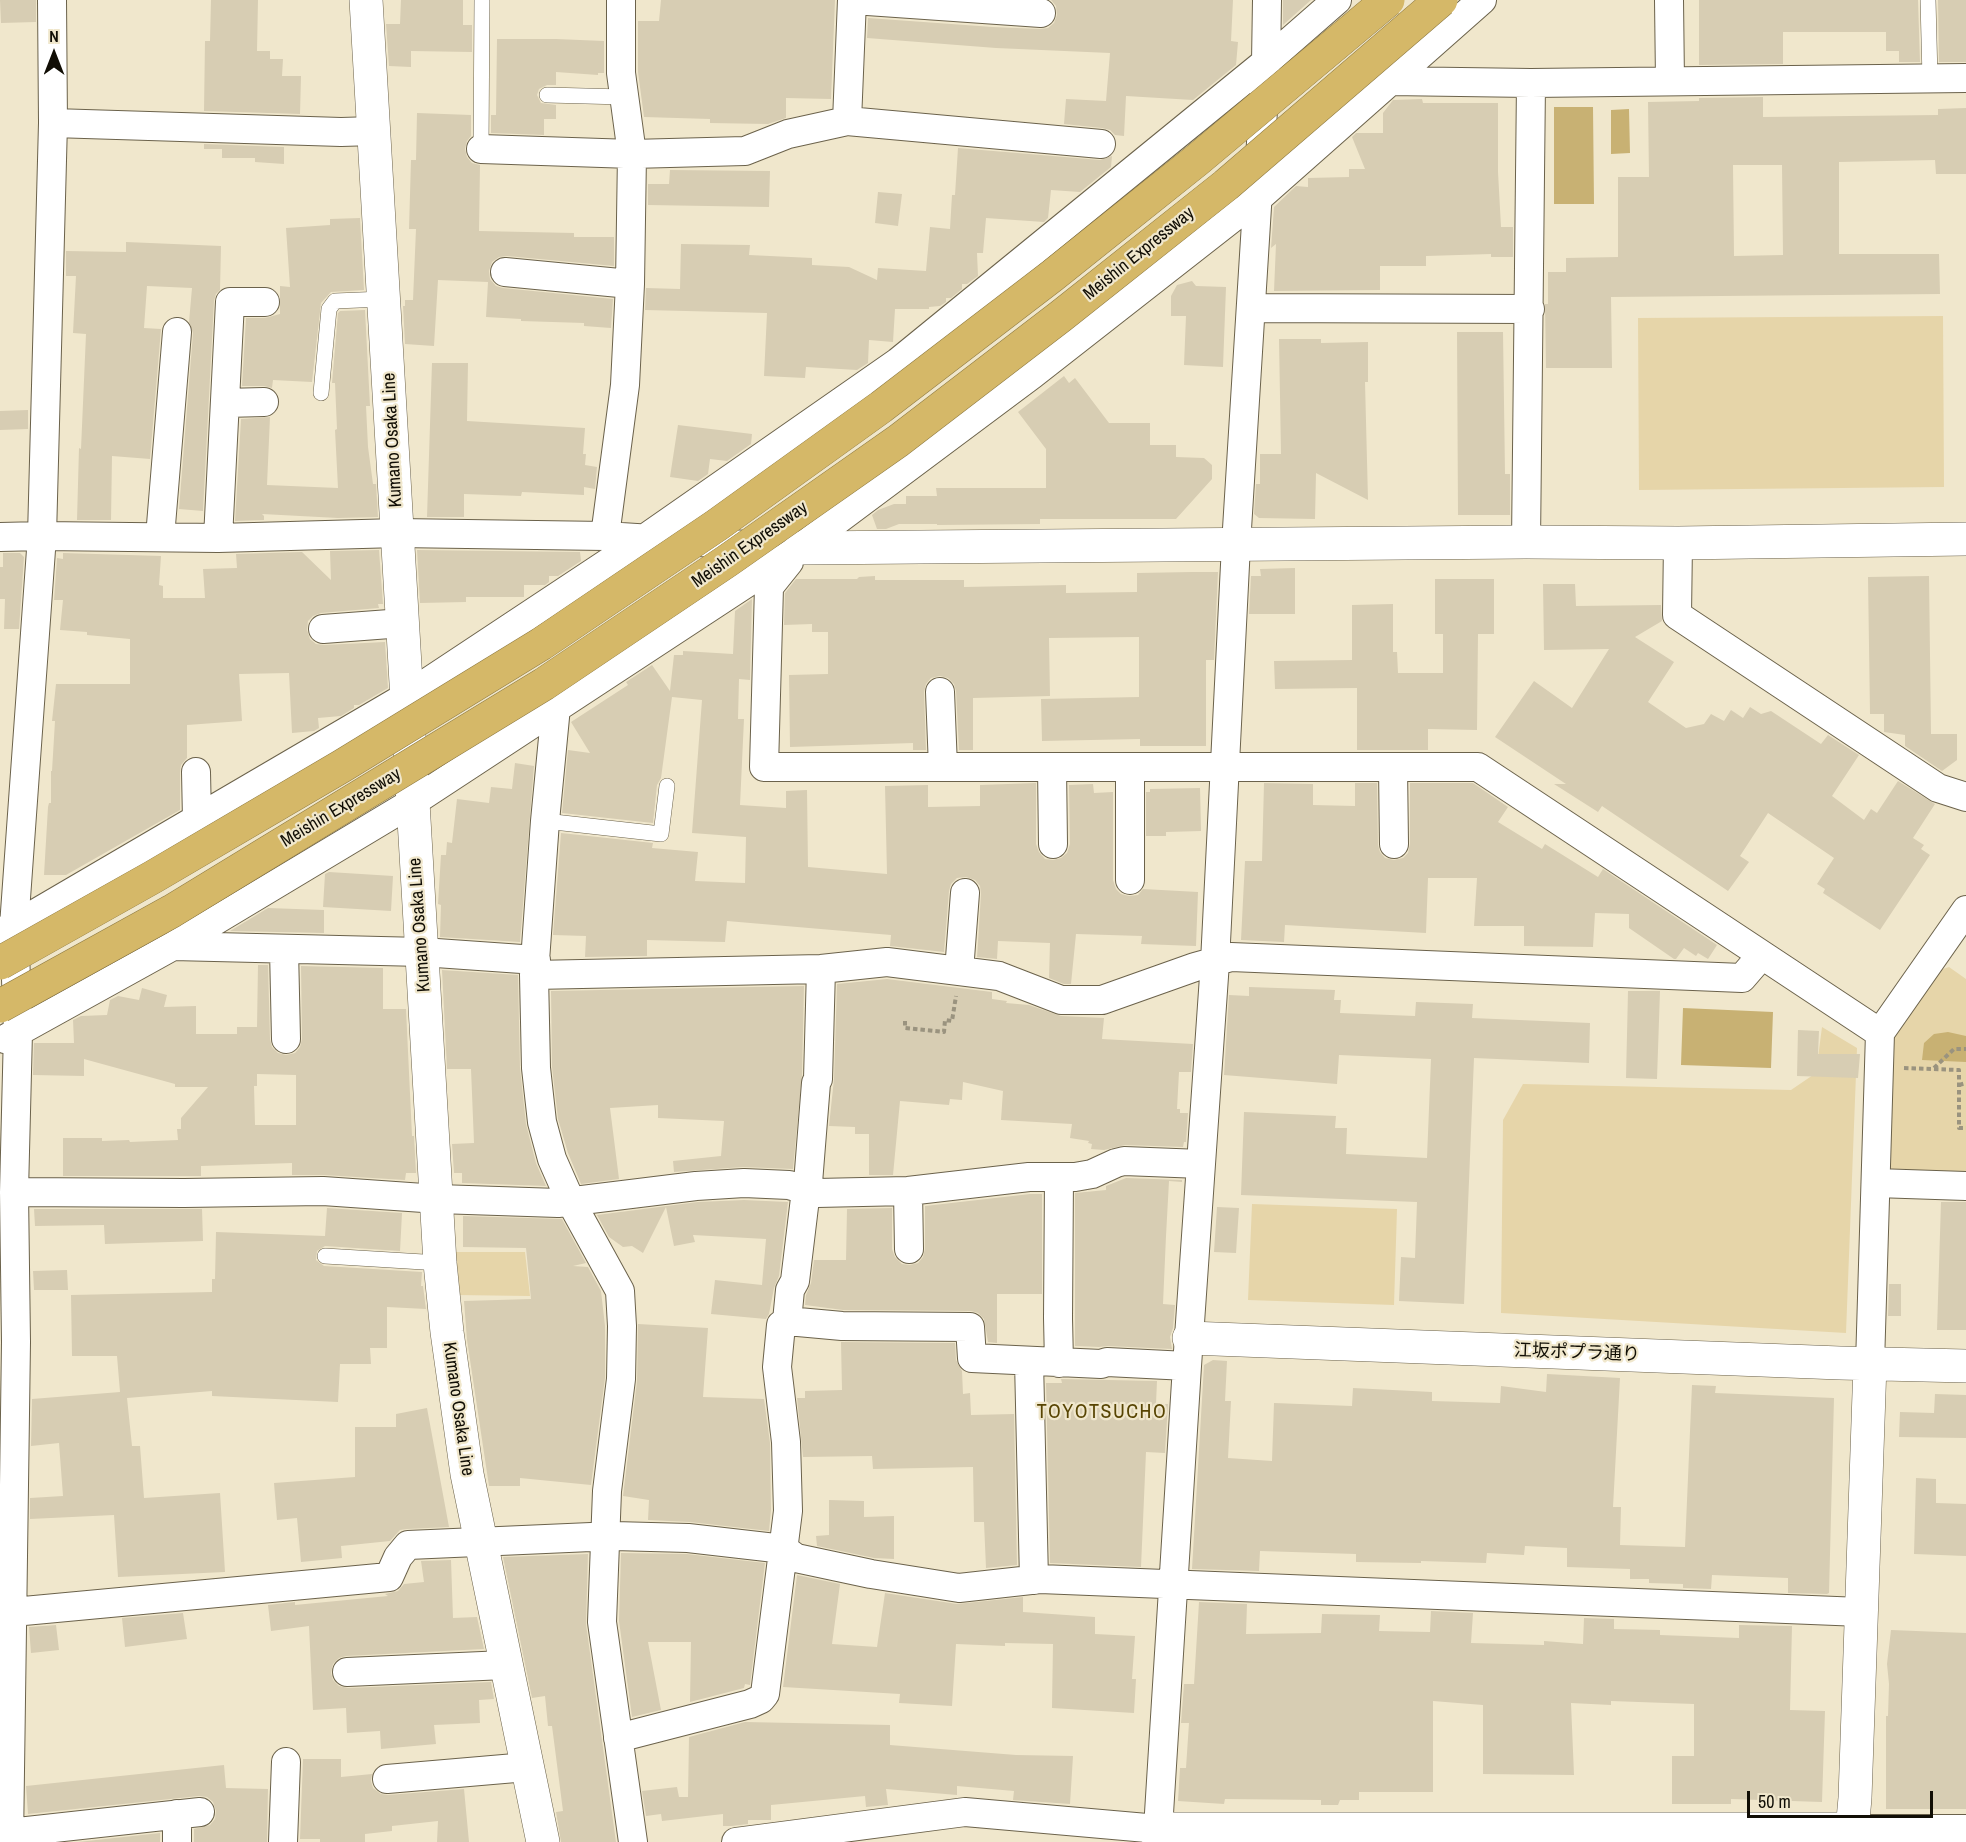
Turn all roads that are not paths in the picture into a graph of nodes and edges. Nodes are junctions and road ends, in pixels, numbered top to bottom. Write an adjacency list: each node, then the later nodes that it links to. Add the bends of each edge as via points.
1 (52, 0): 23 (street)
2 (366, 0): 24 (street, Kumano Osaka Line)
3 (482, 0): 26 (lane)
4 (621, 0): 21 (street)
5 (852, 0): 13 (street); 22 (street)
6 (1267, 0): 14 (street)
7 (1337, 0): 14 (street)
8 (1388, 0): 79 (highway, Meishin Expressway, bridge, via 1052,276 881,407 717,525 542,644 163,872)
9 (1441, 0): 83 (highway, Meishin Expressway, bridge, via 1226,185 898,441 534,690 172,911)
10 (1482, 0): 17 (street)
11 (1669, 0): 18 (street)
12 (1928, 0): 15 (lane)
13 (1041, 13)
14 (1266, 62): 28 (street); 45 (street, via 898,362)
15 (1930, 78): 16 (street); 18 (street)
16 (1966, 78)
17 (1390, 81): 19 (street); 28 (street)
18 (1670, 81): 19 (street)
19 (1531, 83): 34 (street)
20 (547, 94): 21 (lane)
21 (624, 97): 27 (street)
22 (847, 121): 25 (street); 27 (street, via 788,134 745,151)
23 (53, 123): 24 (street); 40 (street)
24 (374, 131): 31 (street, Kumano Osaka Line)
25 (1101, 144)
26 (481, 149): 27 (street)
27 (632, 154): 30 (street)
28 (1258, 198): 33 (street); 50 (street)
29 (505, 272): 30 (street)
30 (630, 284): 41 (street, via 625,385)
31 (384, 299): 36 (lane, via 335,301 329,309); 39 (street, Kumano Osaka Line)
32 (265, 302): 38 (street, via 230,302)
33 (1251, 308): 34 (street); 49 (street)
34 (1530, 309): 47 (street)
35 (177, 332): 43 (street)
36 (321, 393)
37 (264, 402): 38 (street)
38 (225, 403): 44 (street)
39 (398, 533): 41 (street); 44 (street); 51 (street, Kumano Osaka Line)
40 (42, 536): 42 (street); 43 (street); 67 (street)
41 (605, 536): 45 (street)
42 (0, 537)
43 (160, 537): 44 (street)
44 (218, 538)
45 (644, 539): 50 (street); 54 (street)
46 (1966, 539): 48 (street)
47 (1526, 542): 48 (street); 49 (street)
48 (1678, 543): 63 (street, via 1677,615 1938,788)
49 (1236, 545): 50 (street); 56 (street)
50 (800, 549): 55 (street); 57 (street, via 769,587 764,767)
51 (403, 623): 52 (street); 54 (street, Kumano Osaka Line)
52 (323, 629)
53 (940, 692): 57 (street)
54 (407, 696): 64 (street, Kumano Osaka Line); 65 (street)
55 (556, 707): 64 (street); 66 (street)
56 (1224, 766): 59 (street); 60 (street); 78 (street)
57 (943, 767): 58 (street)
58 (1052, 767): 59 (street); 68 (street)
59 (1130, 767): 70 (street)
60 (1393, 767): 69 (street); 77 (street, via 1479,767)
61 (196, 772): 65 (street)
62 (667, 786): 66 (lane, via 661,834)
63 (1966, 797)
64 (413, 802): 74 (street); 76 (street, Kumano Osaka Line)
65 (197, 819): 73 (street)
66 (545, 820): 80 (street)
67 (10, 839): 73 (street)
68 (1053, 844)
69 (1394, 844)
70 (1130, 880)
71 (965, 892): 82 (street)
72 (1962, 924): 84 (street)
73 (7, 929): 83 (street)
74 (173, 946): 75 (street); 83 (street)
75 (284, 948): 76 (street); 85 (street)
76 (422, 952): 80 (street); 93 (street, Kumano Osaka Line)
77 (1761, 956): 78 (street, via 1742,978 1231,957); 84 (street)
78 (1215, 962): 82 (street, via 1102,1000 1061,1000 999,976); 86 (street)
79 (0, 963)
80 (535, 967): 81 (street); 94 (street, via 536,1068 542,1122 552,1159)
81 (821, 969): 82 (street, via 887,963); 90 (street, via 818,1079)
82 (958, 971)
83 (6, 1026): 92 (street)
84 (1880, 1033): 88 (street)
85 (286, 1039)
86 (1201, 1164): 87 (street, via 1124,1161 1092,1174); 100 (street)
87 (1059, 1177): 91 (street); 102 (street)
88 (1876, 1183): 89 (street); 103 (street)
89 (1966, 1186)
90 (806, 1190): 91 (street); 94 (street, via 789,1185 744,1183); 98 (street)
91 (908, 1191): 95 (street)
92 (14, 1192): 93 (street, via 323,1191); 99 (street)
93 (438, 1199): 94 (street); 97 (street, Kumano Osaka Line)
94 (571, 1202): 106 (street, via 620,1291 621,1379)
95 (909, 1249)
96 (325, 1256): 97 (lane)
97 (440, 1263): 107 (street, Kumano Osaka Line, via 459,1423)
98 (787, 1321): 101 (street, via 842,1326 970,1327 972,1358); 108 (street, via 781,1325 777,1367 786,1442 788,1512)
99 (8, 1343): 105 (street)
100 (1188, 1352): 102 (street, via 1101,1364); 103 (street, 江坂ポプラ通り); 110 (street)
101 (1029, 1361): 102 (street); 109 (street)
102 (1059, 1362)
103 (1870, 1364): 104 (street, 江坂ポプラ通り); 112 (street)
104 (1966, 1366)
105 (8, 1401): 111 (street)
106 (605, 1537): 107 (street); 108 (street, via 688,1538); 116 (street, via 602,1622)
107 (480, 1542): 111 (street, via 408,1545 389,1577); 113 (street, Kumano Osaka Line)
108 (784, 1549): 109 (street, via 796,1558 959,1588); 116 (street, via 765,1694 761,1699)
109 (1034, 1580): 110 (street)
110 (1174, 1586): 112 (street); 122 (street)
111 (13, 1612): 115 (street)
112 (1861, 1612): 123 (street)
113 (506, 1665): 114 (street); 118 (street, Kumano Osaka Line)
114 (348, 1672)
115 (5, 1723): 124 (street)
116 (618, 1738): 127 (street)
117 (286, 1762): 125 (street)
118 (527, 1767): 119 (street); 126 (street, Kumano Osaka Line)
119 (387, 1779)
120 (185, 1823): 124 (street)
121 (1966, 1829): 123 (street)
122 (1157, 1836): 123 (street); 128 (street, via 965,1812)
123 (1852, 1836)
124 (9, 1837)
125 (283, 1842)
126 (543, 1842)
127 (633, 1842)
128 (736, 1842)

